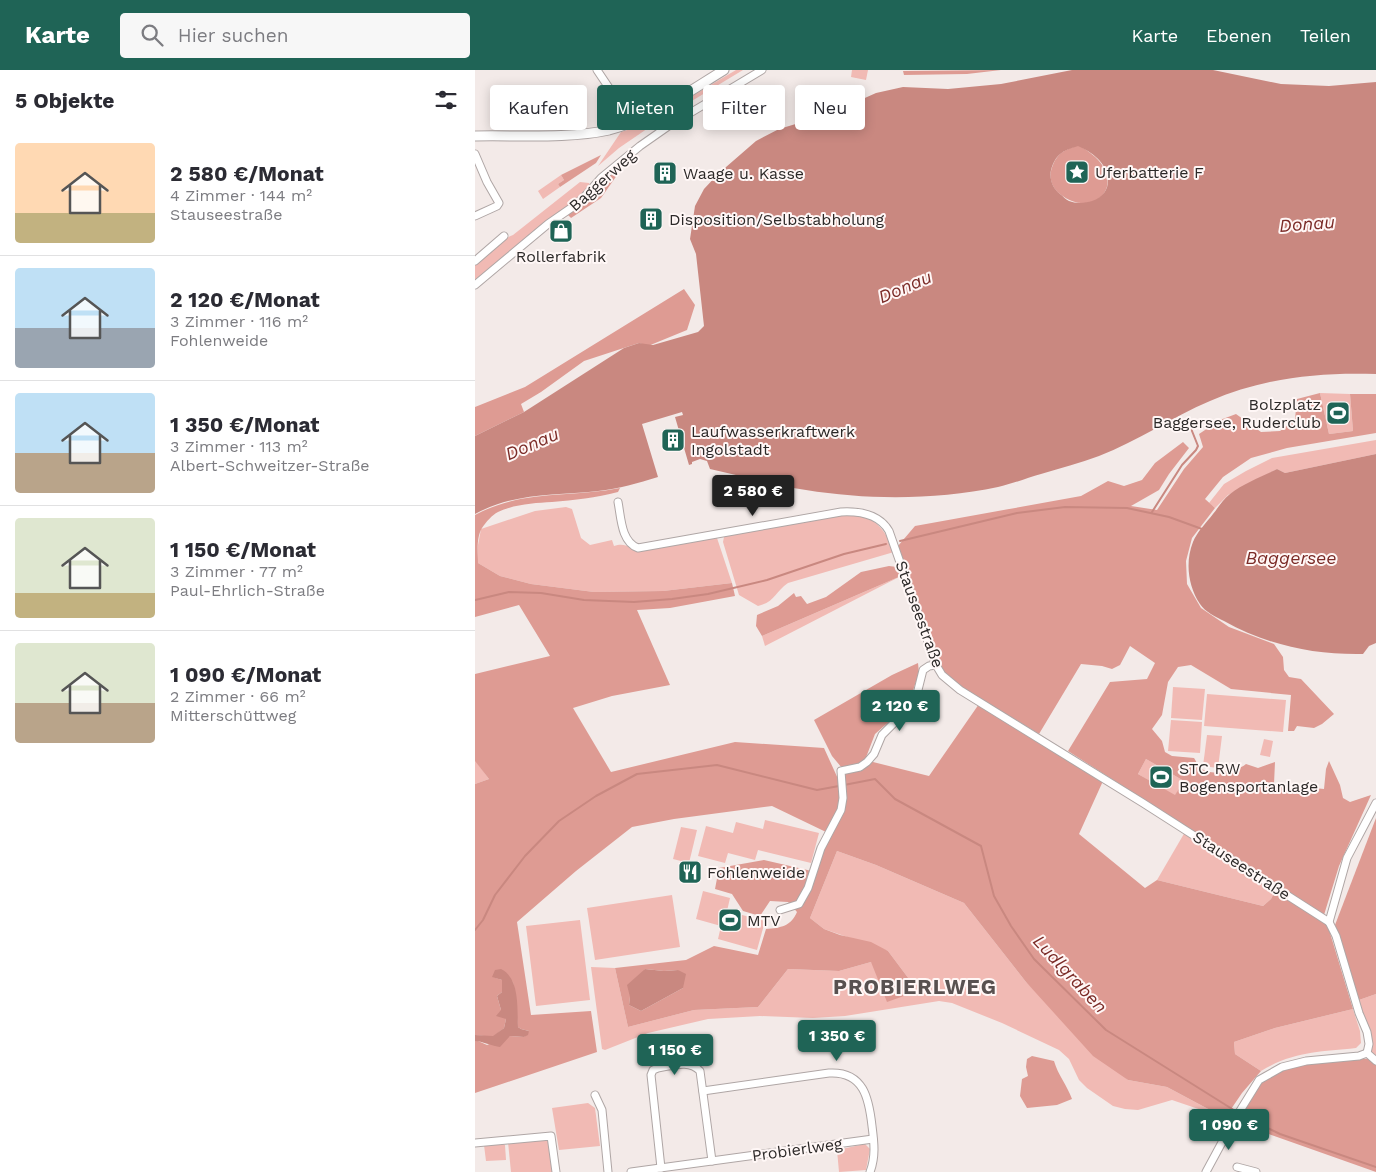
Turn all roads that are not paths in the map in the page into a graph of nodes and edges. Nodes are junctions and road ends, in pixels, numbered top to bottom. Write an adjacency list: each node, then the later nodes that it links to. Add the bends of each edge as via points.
1 (597, 70): 4 (street)
2 (724, 70): 5 (street)
3 (762, 70): 12 (street, Baggerweg, via 640,146 601,178 574,206)
4 (607, 85)
5 (693, 89)
6 (609, 130): 7 (street)
7 (475, 136)
8 (475, 154): 9 (street, via 499,203)
9 (475, 216)
10 (503, 236): 11 (street)
11 (475, 261)
12 (475, 285)
13 (618, 502): 14 (street, Stauseestraße, via 627,540 638,548 841,512 860,511 875,518 889,531)
14 (936, 665): 16 (street, via 923,670 910,707 882,735 873,754 860,767 841,771 843,802 821,848 808,888 799,904); 17 (street, Stauseestraße, via 942,675 960,690)
15 (1376, 803): 17 (street, via 1347,858)
16 (780, 910)
17 (1329, 922): 18 (street, via 1367,1032)
18 (1367, 1053): 19 (street); 31 (street, via 1306,1061 1282,1067 1259,1080)
19 (1376, 1061)
20 (703, 1091): 22 (street, via 829,1073 845,1075 866,1093); 24 (street); 26 (street, via 700,1070 695,1065 688,1063 653,1070)
21 (595, 1095): 28 (street, via 602,1110)
22 (873, 1139): 24 (street, Probierlweg); 30 (street, via 875,1155)
23 (475, 1143): 27 (street, via 551,1136)
24 (712, 1161): 26 (street, Probierlweg)
25 (1237, 1167): 32 (street)
26 (661, 1168): 29 (street, Probierlweg)
27 (556, 1172)
28 (608, 1172)
29 (631, 1172)
30 (870, 1172)
31 (1206, 1172)
32 (1256, 1172)

